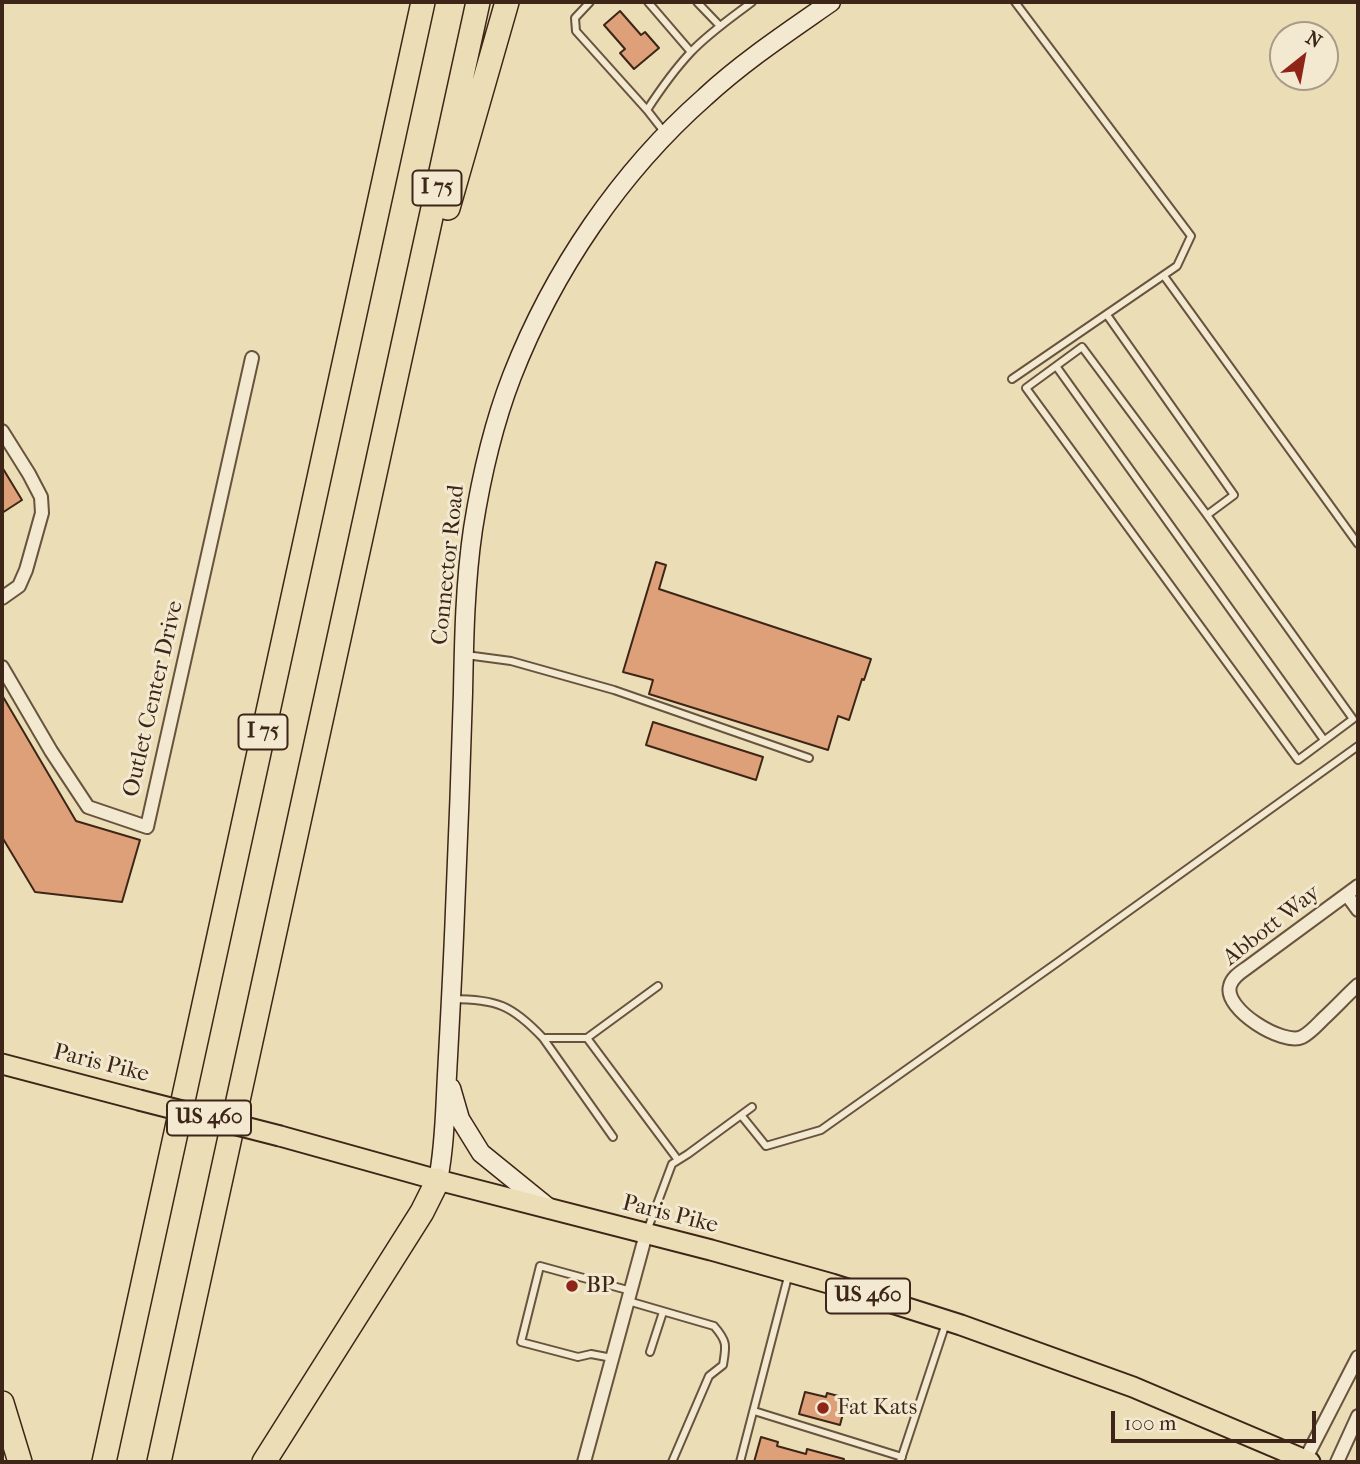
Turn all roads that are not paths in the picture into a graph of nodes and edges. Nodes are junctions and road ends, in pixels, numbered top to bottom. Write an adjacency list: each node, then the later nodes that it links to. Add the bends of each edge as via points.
1 (414, 2): 15 (highway)
2 (423, 2): 15 (highway, I 75)
3 (478, 2): 20 (highway, I 75)
4 (507, 2): 20 (highway)
5 (590, 2): 13 (lane, via 575,18 576,31)
6 (648, 2): 12 (lane)
7 (752, 2): 11 (lane)
8 (831, 2): 14 (main road, Connector Road, via 732,73)
9 (1015, 2): 16 (lane, via 1191,236 1177,266)
10 (702, 3): 11 (lane)
11 (720, 26): 12 (lane)
12 (691, 52): 13 (lane)
13 (647, 110): 14 (lane)
14 (666, 135): 26 (main road, Connector Road, via 611,199 575,251 512,376 477,506)
15 (391, 146): 61 (highway, I 75)
16 (1164, 275): 17 (lane); 24 (lane)
17 (1107, 315): 21 (lane); 23 (lane, via 1234,495)
18 (252, 358): 27 (street, Outlet Center Drive, via 147,827 89,807)
19 (1056, 366): 23 (lane, via 1082,347); 28 (lane); 28 (lane, via 1026,387 1298,760)
20 (397, 375): 62 (highway, I 75)
21 (1012, 379)
22 (2, 431): 25 (street, via 41,497 42,513 19,586)
23 (1207, 515): 28 (lane, via 1353,719)
24 (1358, 544)
25 (2, 598)
26 (464, 655): 30 (lane, via 511,661 614,691); 36 (main road, Connector Road)
27 (2, 667)
28 (1324, 740)
29 (1358, 746): 42 (lane, via 821,1130 766,1146)
30 (809, 758)
31 (1358, 886): 32 (street)
32 (1347, 895): 33 (street); 34 (street, Abbott Way, via 1235,977 1229,988 1234,1004 1249,1019 1288,1039 1301,1038 1313,1029)
33 (1358, 909)
34 (1358, 985)
35 (658, 986): 38 (lane)
36 (451, 999): 37 (lane, via 497,1003 512,1010); 40 (main road, Connector Road)
37 (543, 1038): 38 (lane); 43 (lane)
38 (587, 1038): 44 (lane)
39 (2, 1064): 45 (main road, Paris Pike / US 460, bridge)
40 (447, 1075): 45 (main road, Connector Road); 46 (main road, via 460,1119 481,1153)
41 (751, 1107): 42 (lane)
42 (741, 1115): 44 (lane)
43 (613, 1137)
44 (678, 1160): 47 (lane, via 672,1164)
45 (438, 1180): 46 (main road, Paris Pike / US 460); 63 (highway)
46 (550, 1209): 47 (main road, Paris Pike / US 460)
47 (646, 1234): 48 (main road, Paris Pike / US 460); 49 (street)
48 (790, 1271): 51 (main road, Paris Pike / US 460); 56 (lane)
49 (629, 1296): 50 (lane); 54 (street); 54 (lane, via 540,1266 521,1342 578,1357 591,1354)
50 (663, 1312): 52 (lane); 65 (lane, via 714,1326 726,1345 723,1365 709,1376)
51 (947, 1321): 58 (lane); 59 (main road, Paris Pike / US 460, via 1133,1387)
52 (650, 1352)
53 (1358, 1357): 59 (street)
54 (612, 1359): 64 (street)
55 (2, 1403): 60 (highway)
56 (754, 1411): 58 (lane); 66 (lane)
57 (1358, 1416): 67 (street)
58 (901, 1460)
59 (1307, 1461)
60 (20, 1462)
61 (104, 1462)
62 (159, 1462)
63 (264, 1462)
64 (584, 1462)
65 (672, 1462)
66 (740, 1462)
67 (1337, 1462)

